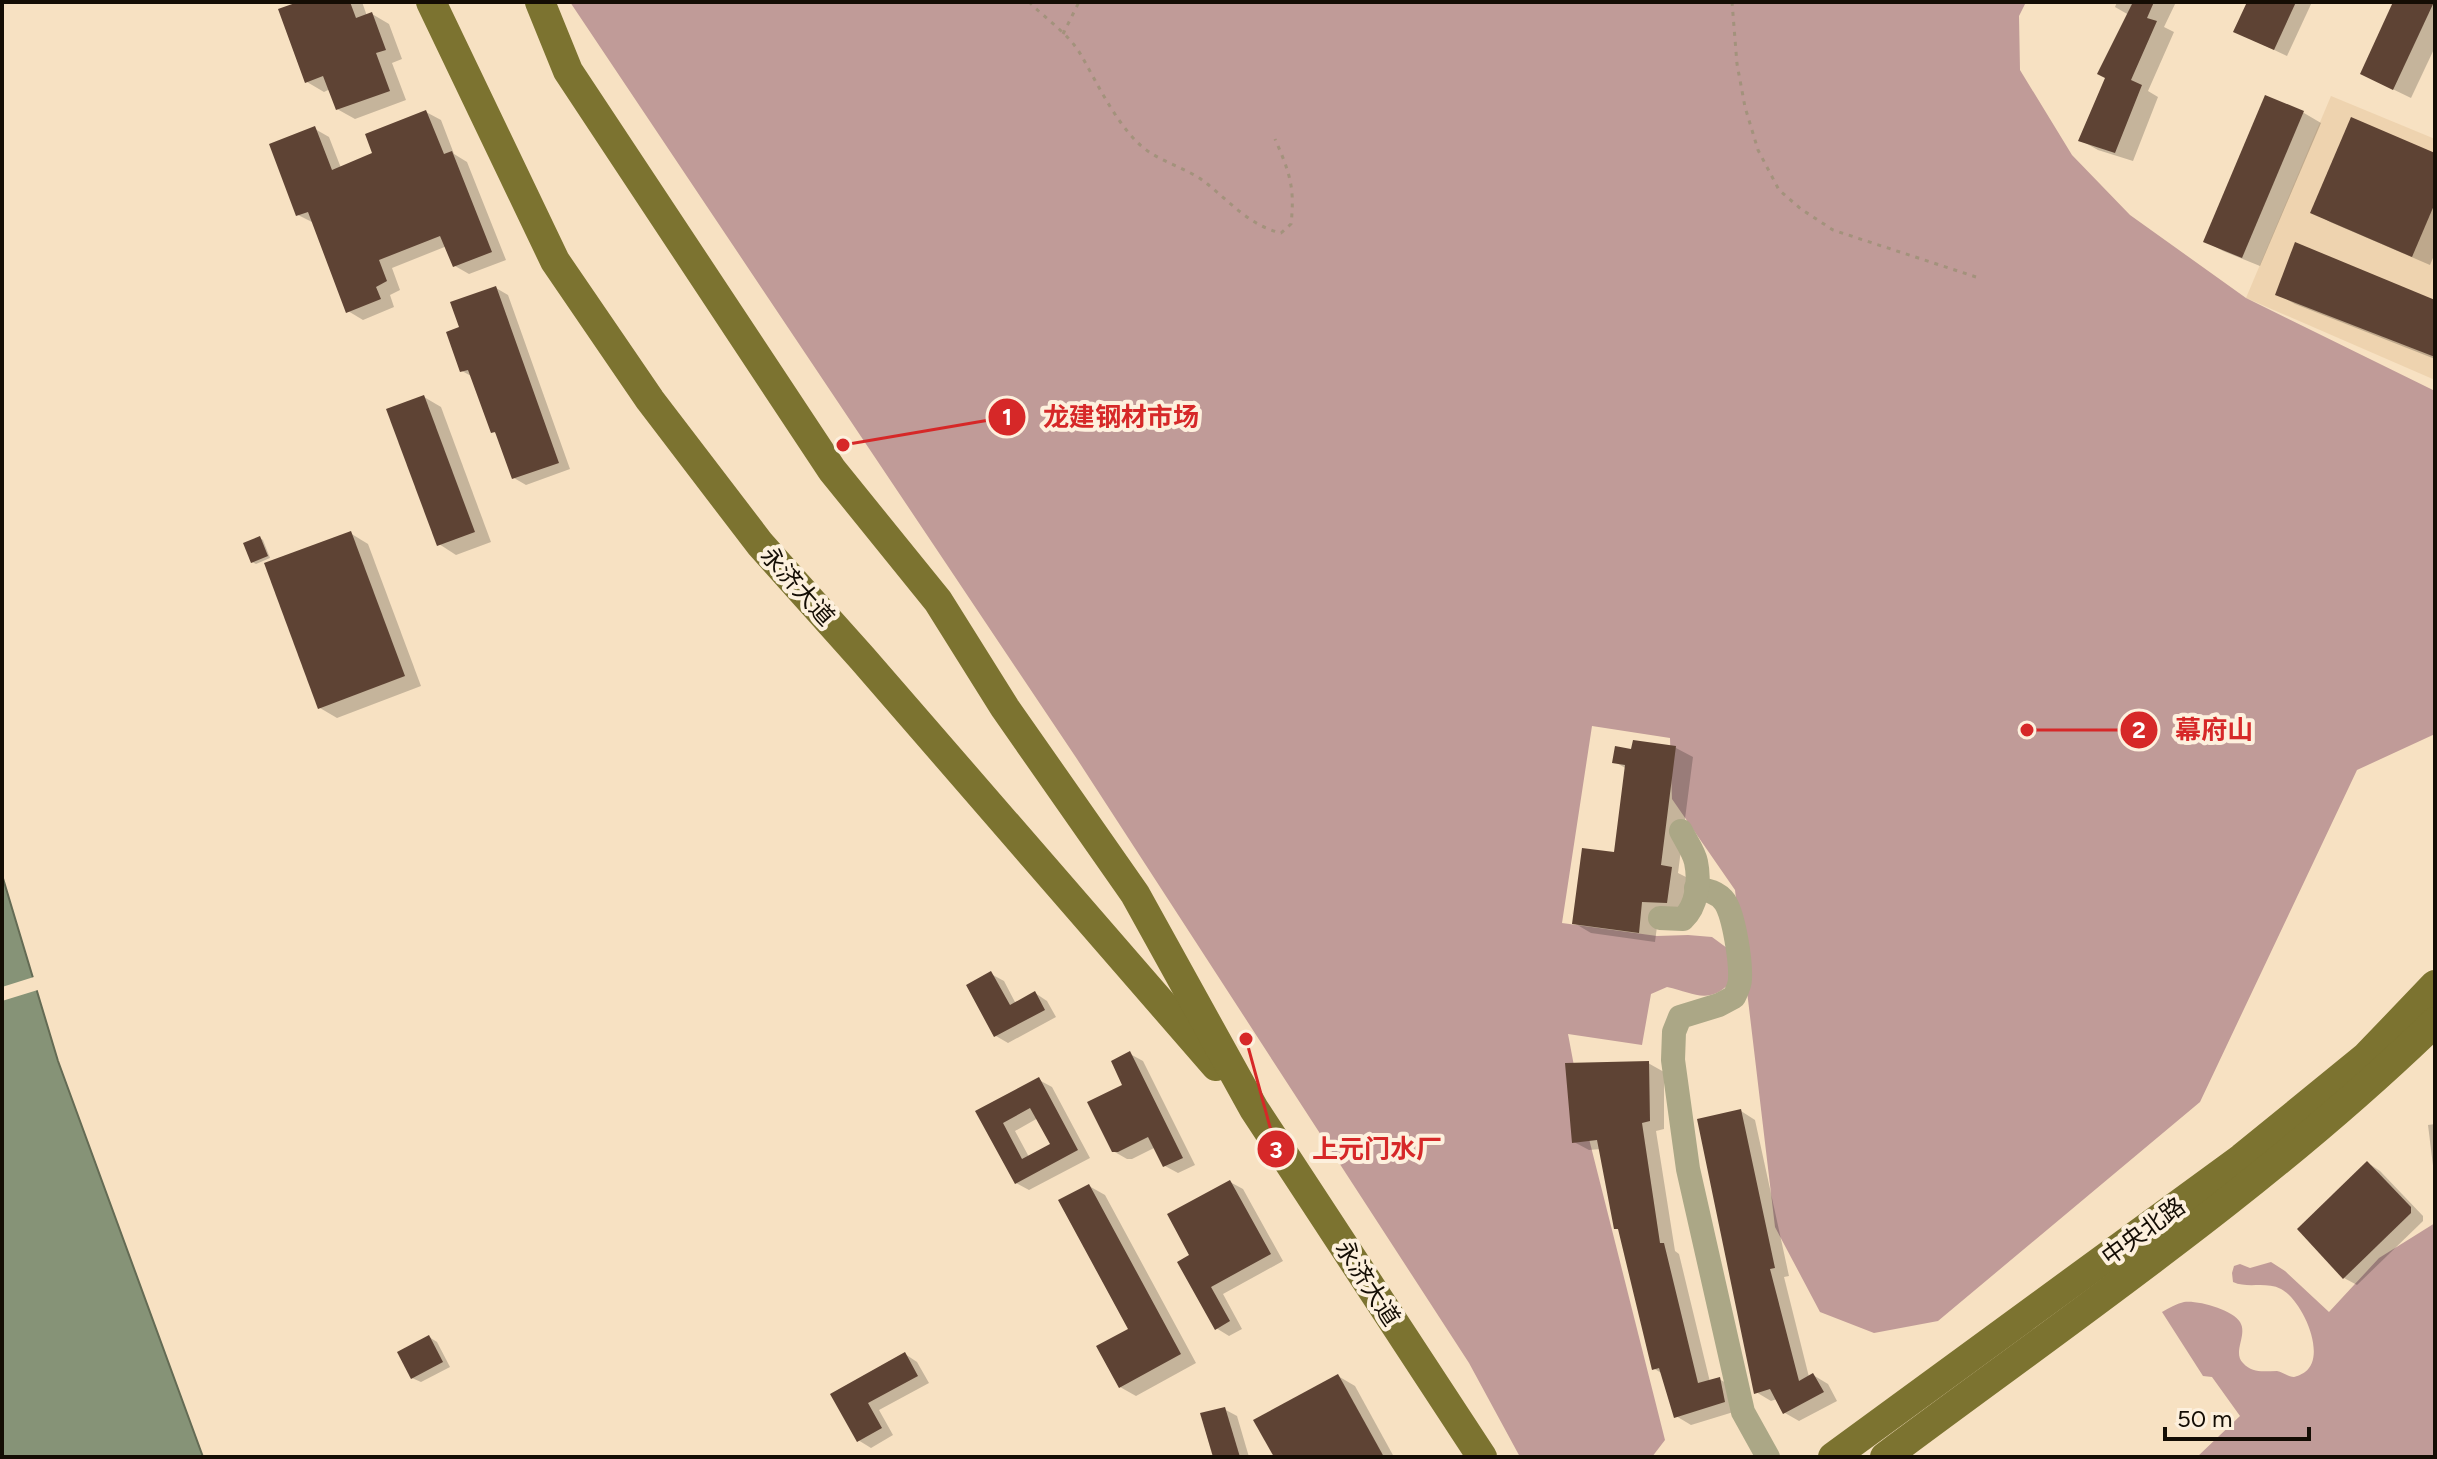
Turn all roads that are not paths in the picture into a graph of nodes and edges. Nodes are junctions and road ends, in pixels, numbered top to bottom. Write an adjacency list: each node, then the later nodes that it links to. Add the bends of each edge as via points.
1 (431, 2): 8 (main road, 永济大道, via 555,261 650,400 760,544)
2 (540, 2): 8 (main road, 永济大道, via 568,71 832,470 938,601 1005,708 1135,894)
3 (1681, 831): 4 (lane, via 1696,861)
4 (1696, 888): 5 (lane, via 1691,911 1683,919); 10 (lane, via 1716,894 1730,913 1740,981 1734,997 1680,1017 1673,1060 1688,1169 1721,1322 1743,1412)
5 (1660, 918)
6 (2435, 985): 11 (main road, 中央北路, via 2366,1057 2242,1158)
7 (2435, 1022): 12 (main road, 中央北路, via 2377,1079 2259,1178)
8 (1254, 1109): 9 (main road, 永济大道)
9 (1482, 1457)
10 (1768, 1457)
11 (1833, 1457)
12 (1885, 1457)

